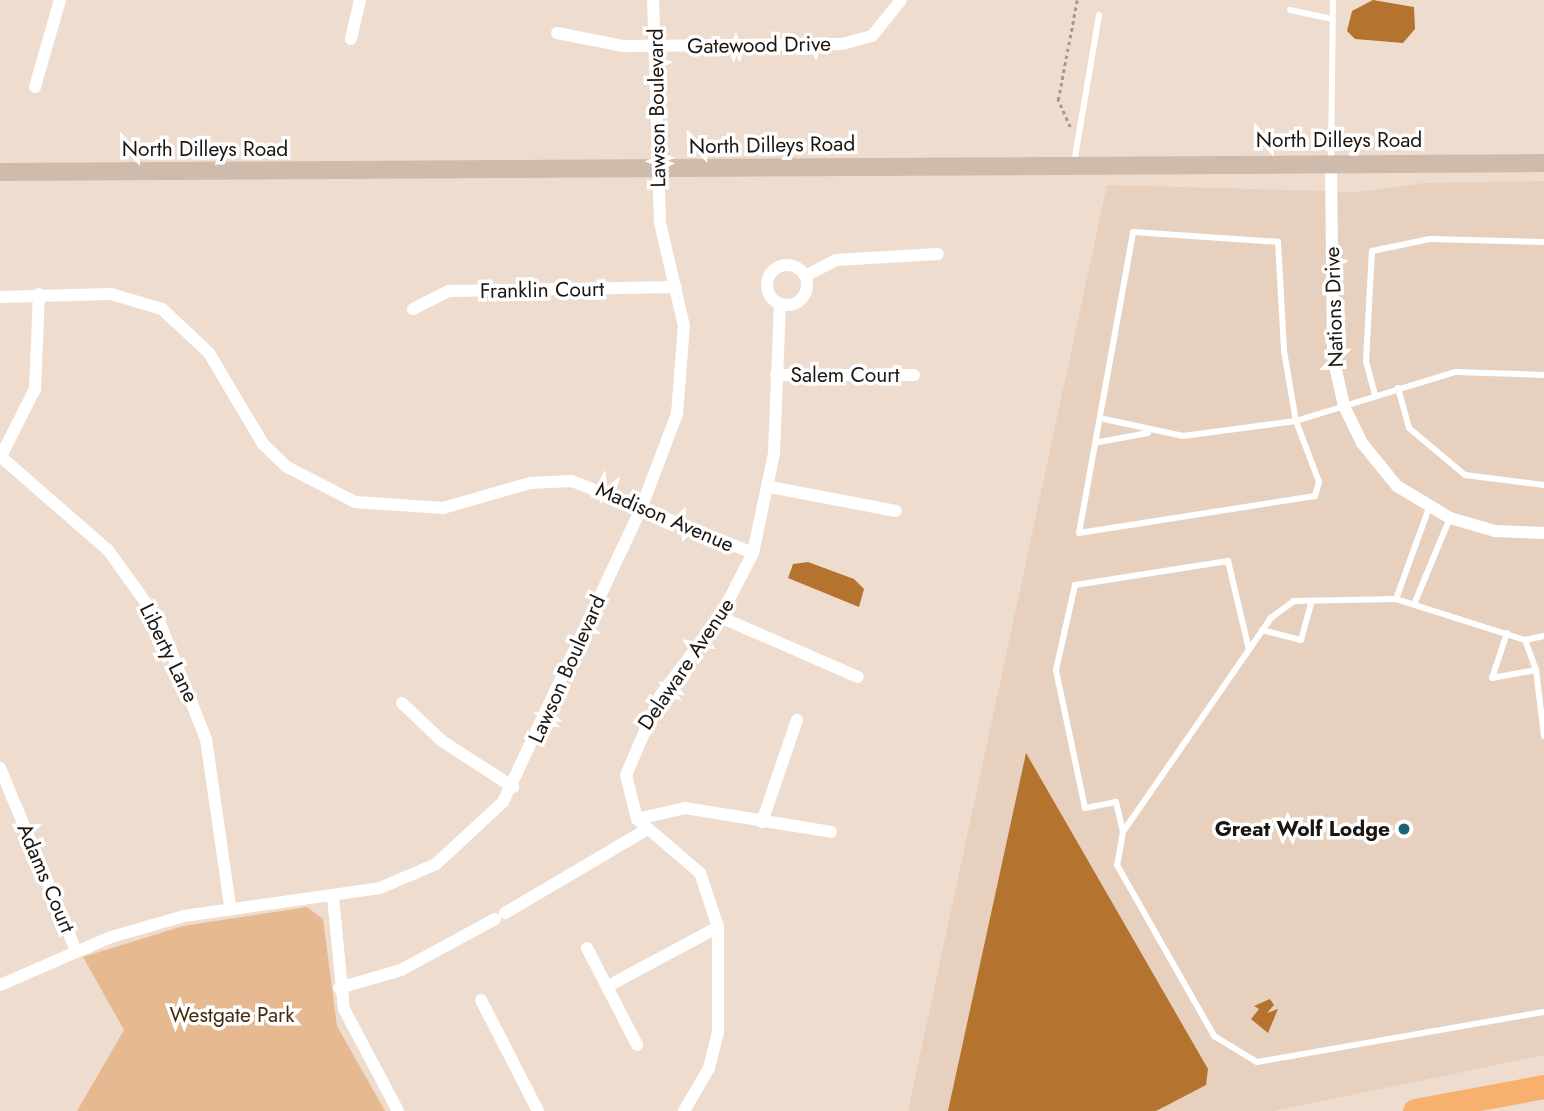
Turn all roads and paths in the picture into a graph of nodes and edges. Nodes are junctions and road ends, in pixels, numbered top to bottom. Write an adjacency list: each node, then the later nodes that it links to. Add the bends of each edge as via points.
1 (60, 0): 13 (street)
2 (360, 0): 11 (street)
3 (653, 0): 12 (street, Lawson Boulevard)
4 (901, 0): 12 (street, Gatewood Drive, via 888,23 858,41)
5 (1077, 0): 14 (path, via 1058,100 1060,116)
6 (1333, 0): 9 (lane)
7 (1290, 10): 9 (lane)
8 (1099, 15): 14 (lane)
9 (1329, 18): 15 (lane)
10 (557, 33): 12 (street, Gatewood Drive)
11 (351, 39)
12 (657, 46): 18 (street, Lawson Boulevard)
13 (35, 87)
14 (1076, 133): 16 (lane)
15 (1331, 162): 16 (street, North Dilleys Road); 17 (street, North Dilleys Road); 33 (street, Nations Drive, via 1333,357)
16 (1074, 163): 18 (street, North Dilleys Road)
17 (1544, 163)
18 (658, 169): 19 (street, North Dilleys Road); 23 (street, Lawson Boulevard, via 660,223)
19 (0, 172)
20 (1544, 242): 32 (lane, via 1430,239 1372,251 1366,361)
21 (938, 254): 22 (street, via 836,260)
22 (805, 276): 26 (street, via 800,300); 26 (street, Delaware Avenue, via 785,265 771,273 767,288)
23 (676, 287): 27 (street, Franklin Court, via 448,291); 41 (street, Lawson Boulevard, via 683,375 671,437)
24 (39, 294): 25 (street, Madison Avenue); 38 (street, via 35,389); 41 (street, Madison Avenue, via 111,294 162,309 209,353 263,444 296,473 355,502 443,508 548,481 602,488)
25 (0, 297)
26 (780, 305): 28 (street, Delaware Avenue)
27 (413, 309)
28 (776, 375): 29 (street, Salem Court); 40 (street, Delaware Avenue)
29 (914, 375)
30 (1544, 375): 31 (lane, via 1455,372)
31 (1398, 388): 32 (lane); 39 (lane, via 1409,428 1465,475)
32 (1375, 395): 33 (lane)
33 (1344, 406): 35 (lane); 42 (street, Nations Drive, via 1373,459)
34 (1104, 419): 35 (lane, via 1098,403 1133,232 1278,242); 36 (lane); 37 (lane)
35 (1296, 421): 36 (lane, via 1183,436); 37 (lane, via 1320,482 1315,496 1079,533)
36 (1150, 432): 37 (lane)
37 (1099, 442)
38 (1, 457): 69 (street, Liberty Lane, via 107,550 159,621 206,739)
39 (1544, 485)
40 (770, 486): 43 (street); 46 (street, Delaware Avenue)
41 (642, 506): 46 (street, Madison Avenue); 62 (street, Lawson Boulevard)
42 (1429, 508): 44 (street, Nations Drive); 47 (lane)
43 (896, 511)
44 (1450, 518): 45 (street, Nations Drive, via 1495,531); 49 (lane)
45 (1544, 533)
46 (753, 553): 50 (street, Delaware Avenue)
47 (1396, 599): 48 (lane); 49 (lane)
48 (1312, 600): 51 (lane, via 1294,601); 51 (lane, via 1301,640)
49 (1415, 602): 52 (lane)
50 (720, 617): 57 (street); 63 (street, Delaware Avenue, via 639,734 626,775)
51 (1262, 630): 55 (lane)
52 (1507, 633): 54 (lane); 56 (lane, via 1492,678)
53 (1544, 636): 54 (lane)
54 (1525, 639): 56 (lane)
55 (1249, 650): 67 (lane); 67 (lane, via 1228,561 1075,586 1056,670 1085,808 1116,802)
56 (1536, 670): 60 (lane)
57 (858, 677)
58 (402, 703): 62 (street, via 442,741)
59 (797, 720): 64 (street)
60 (1544, 736)
61 (0, 768): 72 (street, Adams Court)
62 (513, 787): 68 (street, Lawson Boulevard, via 491,818 436,864 380,888)
63 (637, 819): 64 (street, via 685,808); 65 (street, Delaware Avenue)
64 (762, 822): 66 (street)
65 (646, 830): 70 (street, Delaware Avenue, via 700,873); 75 (street, via 401,970)
66 (831, 832)
67 (1123, 832): 77 (lane, via 1116,865 1214,1037 1234,1053 1257,1062 1297,1059)
68 (332, 897): 69 (street, Lawson Boulevard); 75 (street)
69 (230, 906): 72 (street, Lawson Boulevard)
70 (718, 927): 74 (street); 82 (street, Delaware Avenue, via 718,1033 709,1068)
71 (587, 948): 74 (street)
72 (76, 951): 73 (street, Lawson Boulevard)
73 (0, 985)
74 (608, 986): 78 (street)
75 (340, 988): 80 (street, via 352,1033)
76 (481, 1000): 81 (street)
77 (1544, 1012)
78 (637, 1045)
79 (1544, 1087): 83 (highway, via 1503,1099)
80 (398, 1111)
81 (538, 1111)
82 (684, 1111)
83 (1415, 1111)

